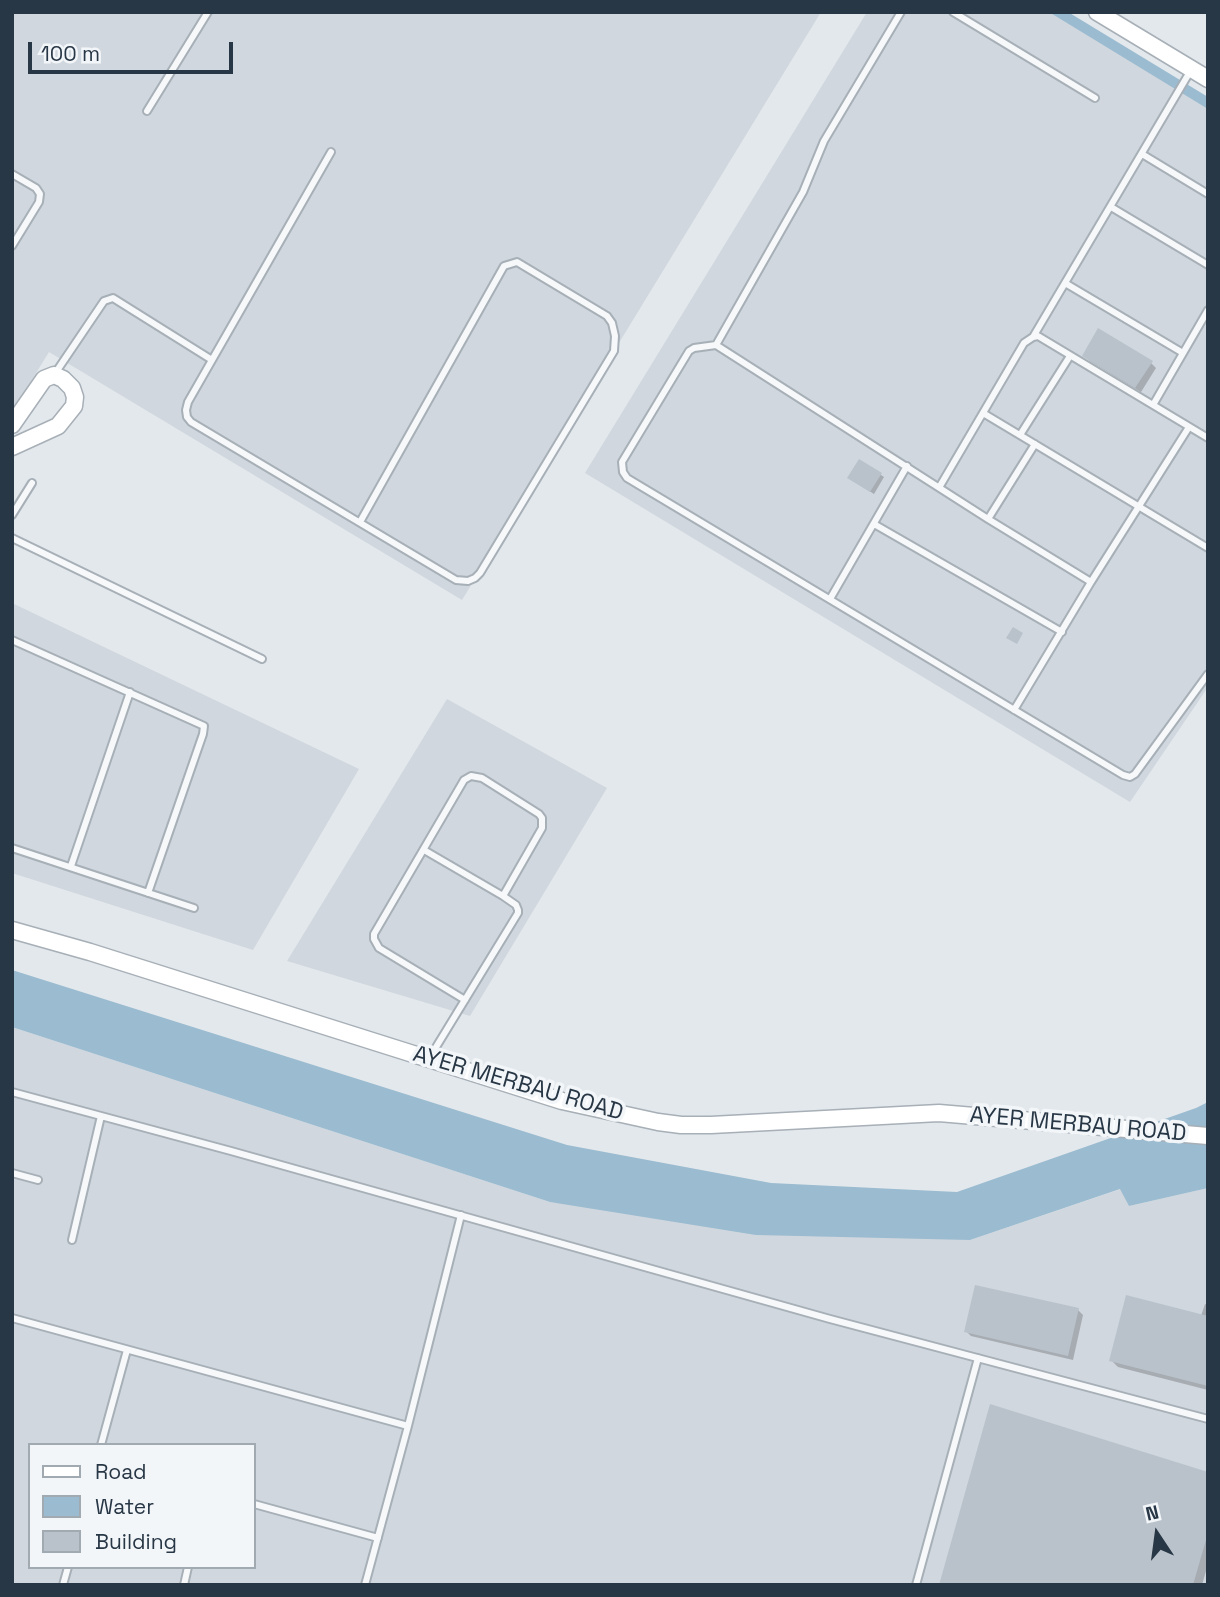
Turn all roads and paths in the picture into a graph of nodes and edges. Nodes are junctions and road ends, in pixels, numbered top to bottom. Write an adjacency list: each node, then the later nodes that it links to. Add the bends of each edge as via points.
1 (208, 12): 8 (lane)
2 (901, 12): 20 (lane, via 824,141 803,192)
3 (953, 12): 7 (lane)
4 (1097, 12): 5 (street)
5 (1189, 75): 6 (street); 10 (lane)
6 (1208, 79)
7 (1095, 98)
8 (147, 111)
9 (331, 152): 23 (lane)
10 (1142, 154): 12 (lane); 13 (lane)
11 (12, 174): 14 (lane, via 40,194)
12 (1208, 194)
13 (1111, 207): 15 (lane); 16 (lane)
14 (12, 246)
15 (1208, 265)
16 (1065, 283): 19 (lane); 21 (lane)
17 (1208, 310): 18 (lane)
18 (1205, 319): 21 (lane)
19 (1033, 337): 22 (lane); 26 (lane, via 1024,343)
20 (716, 345): 33 (lane); 44 (lane, via 689,351 622,462 623,472)
21 (1183, 353): 25 (lane)
22 (1070, 356): 25 (lane); 29 (lane)
23 (212, 360): 24 (lane, via 113,298 104,301); 39 (lane, via 188,402 191,422)
24 (54, 375): 27 (street, via 44,379); 32 (street, via 72,388 74,406 58,426)
25 (1153, 405): 28 (lane)
26 (983, 413): 29 (lane); 35 (lane)
27 (12, 425)
28 (1189, 427): 30 (lane); 36 (lane)
29 (1020, 435): 31 (lane)
30 (1208, 438)
31 (1035, 444): 36 (lane); 38 (lane)
32 (12, 447)
33 (907, 466): 35 (lane); 40 (lane)
34 (32, 483): 37 (lane)
35 (940, 486): 38 (lane)
36 (1139, 507): 42 (lane); 43 (lane)
37 (12, 515)
38 (988, 519): 43 (lane)
39 (360, 522): 39 (lane, via 505,266 517,261 607,316 615,336 614,351 475,578 456,580)
40 (874, 524): 44 (lane); 45 (lane)
41 (12, 538): 47 (lane)
42 (1208, 548)
43 (1091, 582): 45 (lane)
44 (830, 599): 50 (lane)
45 (1062, 632): 50 (lane)
46 (12, 640): 49 (lane)
47 (262, 659)
48 (1208, 674): 50 (lane, via 1130,777)
49 (130, 692): 53 (lane); 54 (lane, via 204,726)
50 (1014, 710)
51 (12, 848): 53 (lane)
52 (424, 850): 55 (lane); 55 (lane, via 464,780 481,778 542,818 542,828); 58 (lane, via 374,939 379,948)
53 (71, 866): 54 (lane)
54 (148, 893): 56 (lane)
55 (503, 896): 58 (lane, via 516,905 518,913)
56 (194, 908)
57 (12, 930): 59 (street, AYER MERBAU ROAD)
58 (465, 1000): 59 (lane)
59 (429, 1059): 62 (street, AYER MERBAU ROAD, via 562,1101 681,1125 939,1113)
60 (12, 1092): 61 (lane)
61 (101, 1116): 65 (lane); 66 (lane)
62 (1208, 1136)
63 (12, 1173): 64 (lane)
64 (37, 1180)
65 (461, 1215): 69 (lane); 71 (lane)
66 (72, 1240)
67 (12, 1318): 68 (lane)
68 (127, 1350): 71 (lane); 72 (lane)
69 (978, 1358): 70 (lane); 76 (lane)
70 (1208, 1419)
71 (408, 1426): 74 (lane)
72 (102, 1443)
73 (256, 1505): 74 (lane)
74 (378, 1538): 75 (lane)
75 (365, 1585)
76 (916, 1585)

